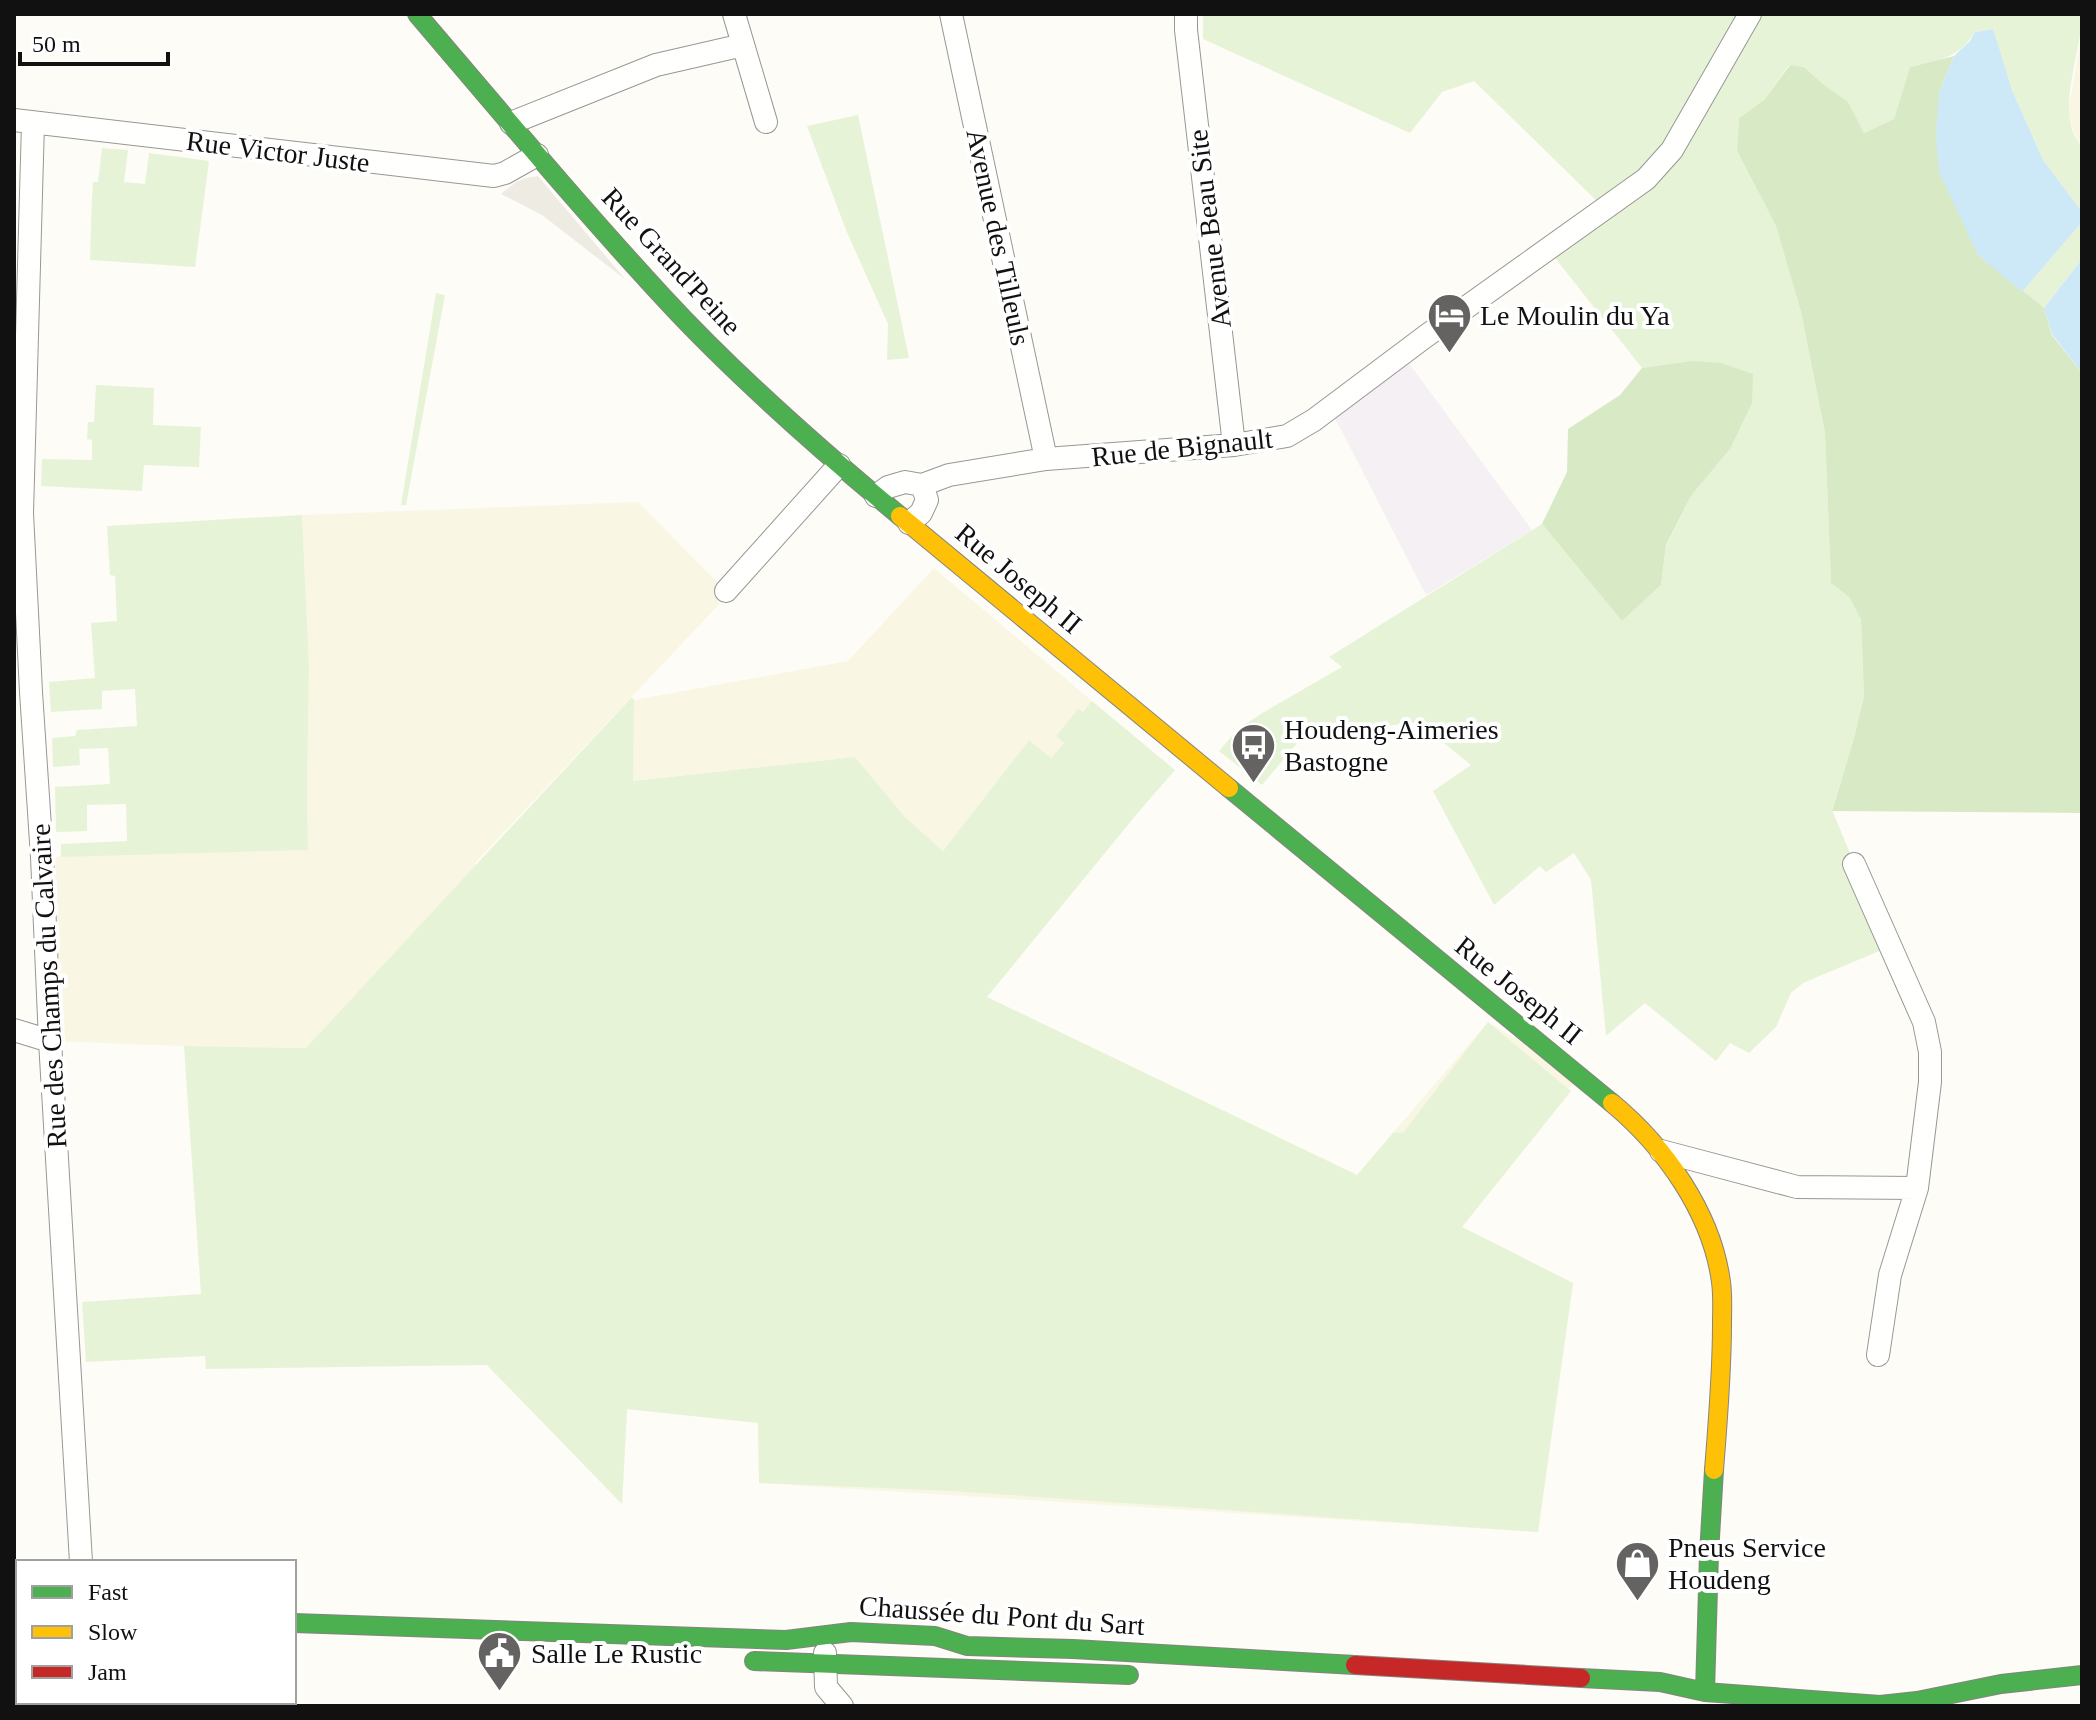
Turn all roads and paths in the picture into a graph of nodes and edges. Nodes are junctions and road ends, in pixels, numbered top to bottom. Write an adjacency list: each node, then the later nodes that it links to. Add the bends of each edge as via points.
1 (417, 14): 9 (main road, Rue Grand'Peine)
2 (734, 14): 6 (street)
3 (951, 14): 12 (street, Avenue des Tilleuls)
4 (1186, 14): 11 (street, Avenue Beau Site)
5 (1750, 14): 11 (street, Rue de Bignault, via 1672,150 1646,179 1314,420 1287,436)
6 (743, 45): 8 (street); 9 (street, via 656,65)
7 (23, 122): 10 (street, Rue Victor Juste, via 494,176); 20 (street, Rue des Champs du Calvaire, via 22,513)
8 (766, 122)
9 (511, 123): 10 (main road, Rue Grand'Peine)
10 (537, 155): 13 (main road, Rue Grand'Peine, via 694,330)
11 (1234, 445): 12 (street, Rue de Bignault)
12 (1046, 459): 14 (street, Rue de Bignault, via 949,475)
13 (839, 465): 15 (main road, Rue Grand'Peine); 17 (street)
14 (922, 485): 15 (street, Rue de Bignault, via 905,482); 16 (street, via 927,500)
15 (876, 496): 16 (main road, Rue Grand'Peine)
16 (909, 523): 21 (main road, Rue Joseph II, via 1632,1120)
17 (726, 591)
18 (1854, 864): 22 (street, via 1924,1022 1930,1052)
19 (14, 1030): 20 (street)
20 (50, 1041): 24 (street, Rue des Champs du Calvaire)
21 (1661, 1151): 22 (street, via 1797,1187); 34 (main road, Rue Joseph II, via 1704,1225 1722,1296)
22 (1917, 1188): 23 (street, via 1890,1275)
23 (1878, 1355)
24 (81, 1560)
25 (296, 1623): 26 (main road, Chaussée du Pont du Sart, via 786,1640)
26 (826, 1636): 29 (street); 34 (main road, Chaussée du Pont du Sart, via 935,1636 967,1646 1660,1682)
27 (2064, 1660): 33 (main road, Chaussée du Pont du Sart)
28 (742, 1661): 29 (main road, Chaussée du Pont du Sart)
29 (825, 1663): 30 (main road, Chaussée du Pont du Sart); 35 (street, via 826,1687)
30 (1146, 1675)
31 (2082, 1675): 33 (main road, Chaussée du Pont du Sart)
32 (1348, 1683): 34 (main road, Chaussée du Pont du Sart, via 1660,1699)
33 (2001, 1684): 34 (main road, Chaussée du Pont du Sart, via 1880,1705)
34 (1705, 1692)
35 (842, 1706)

